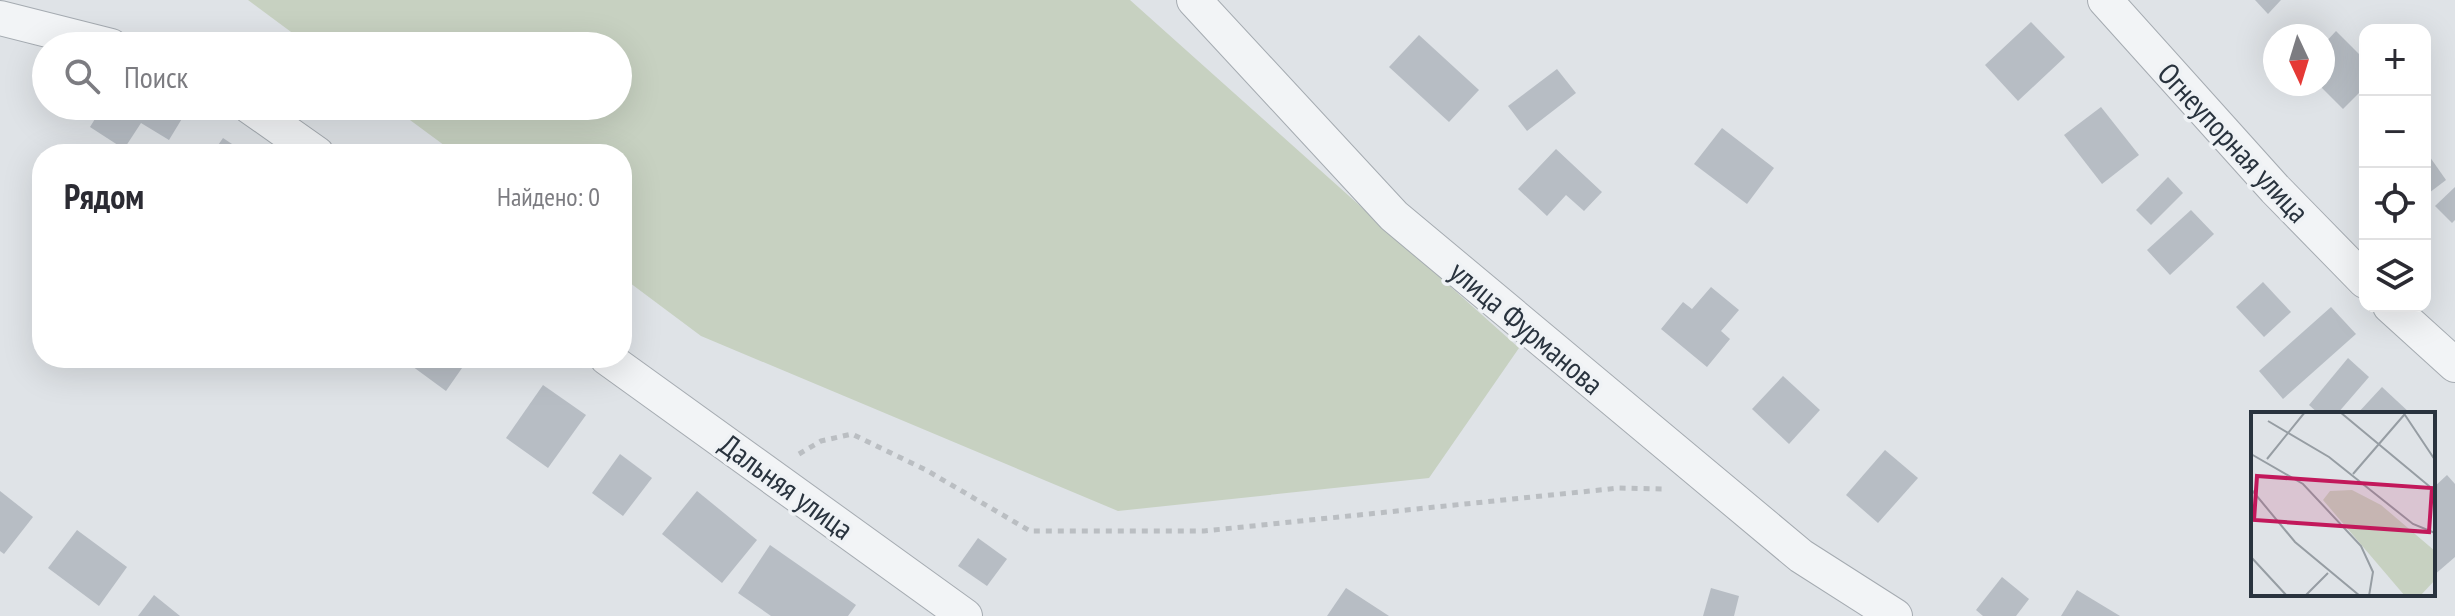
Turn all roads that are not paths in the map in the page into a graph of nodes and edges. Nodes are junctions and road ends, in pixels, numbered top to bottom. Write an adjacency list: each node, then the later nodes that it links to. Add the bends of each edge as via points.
1 (1194, 0): 12 (street, улица Фурманова, via 1394,216 1801,556)
2 (2105, 0): 7 (street, Огнеупорная улица)
3 (1, 24): 4 (street)
4 (41, 32)
5 (269, 120): 6 (street)
6 (303, 144)
7 (2359, 275)
8 (2397, 312): 9 (street)
9 (2455, 365)
10 (621, 368): 11 (street, Дальняя улица)
11 (965, 616)
12 (1895, 616)

